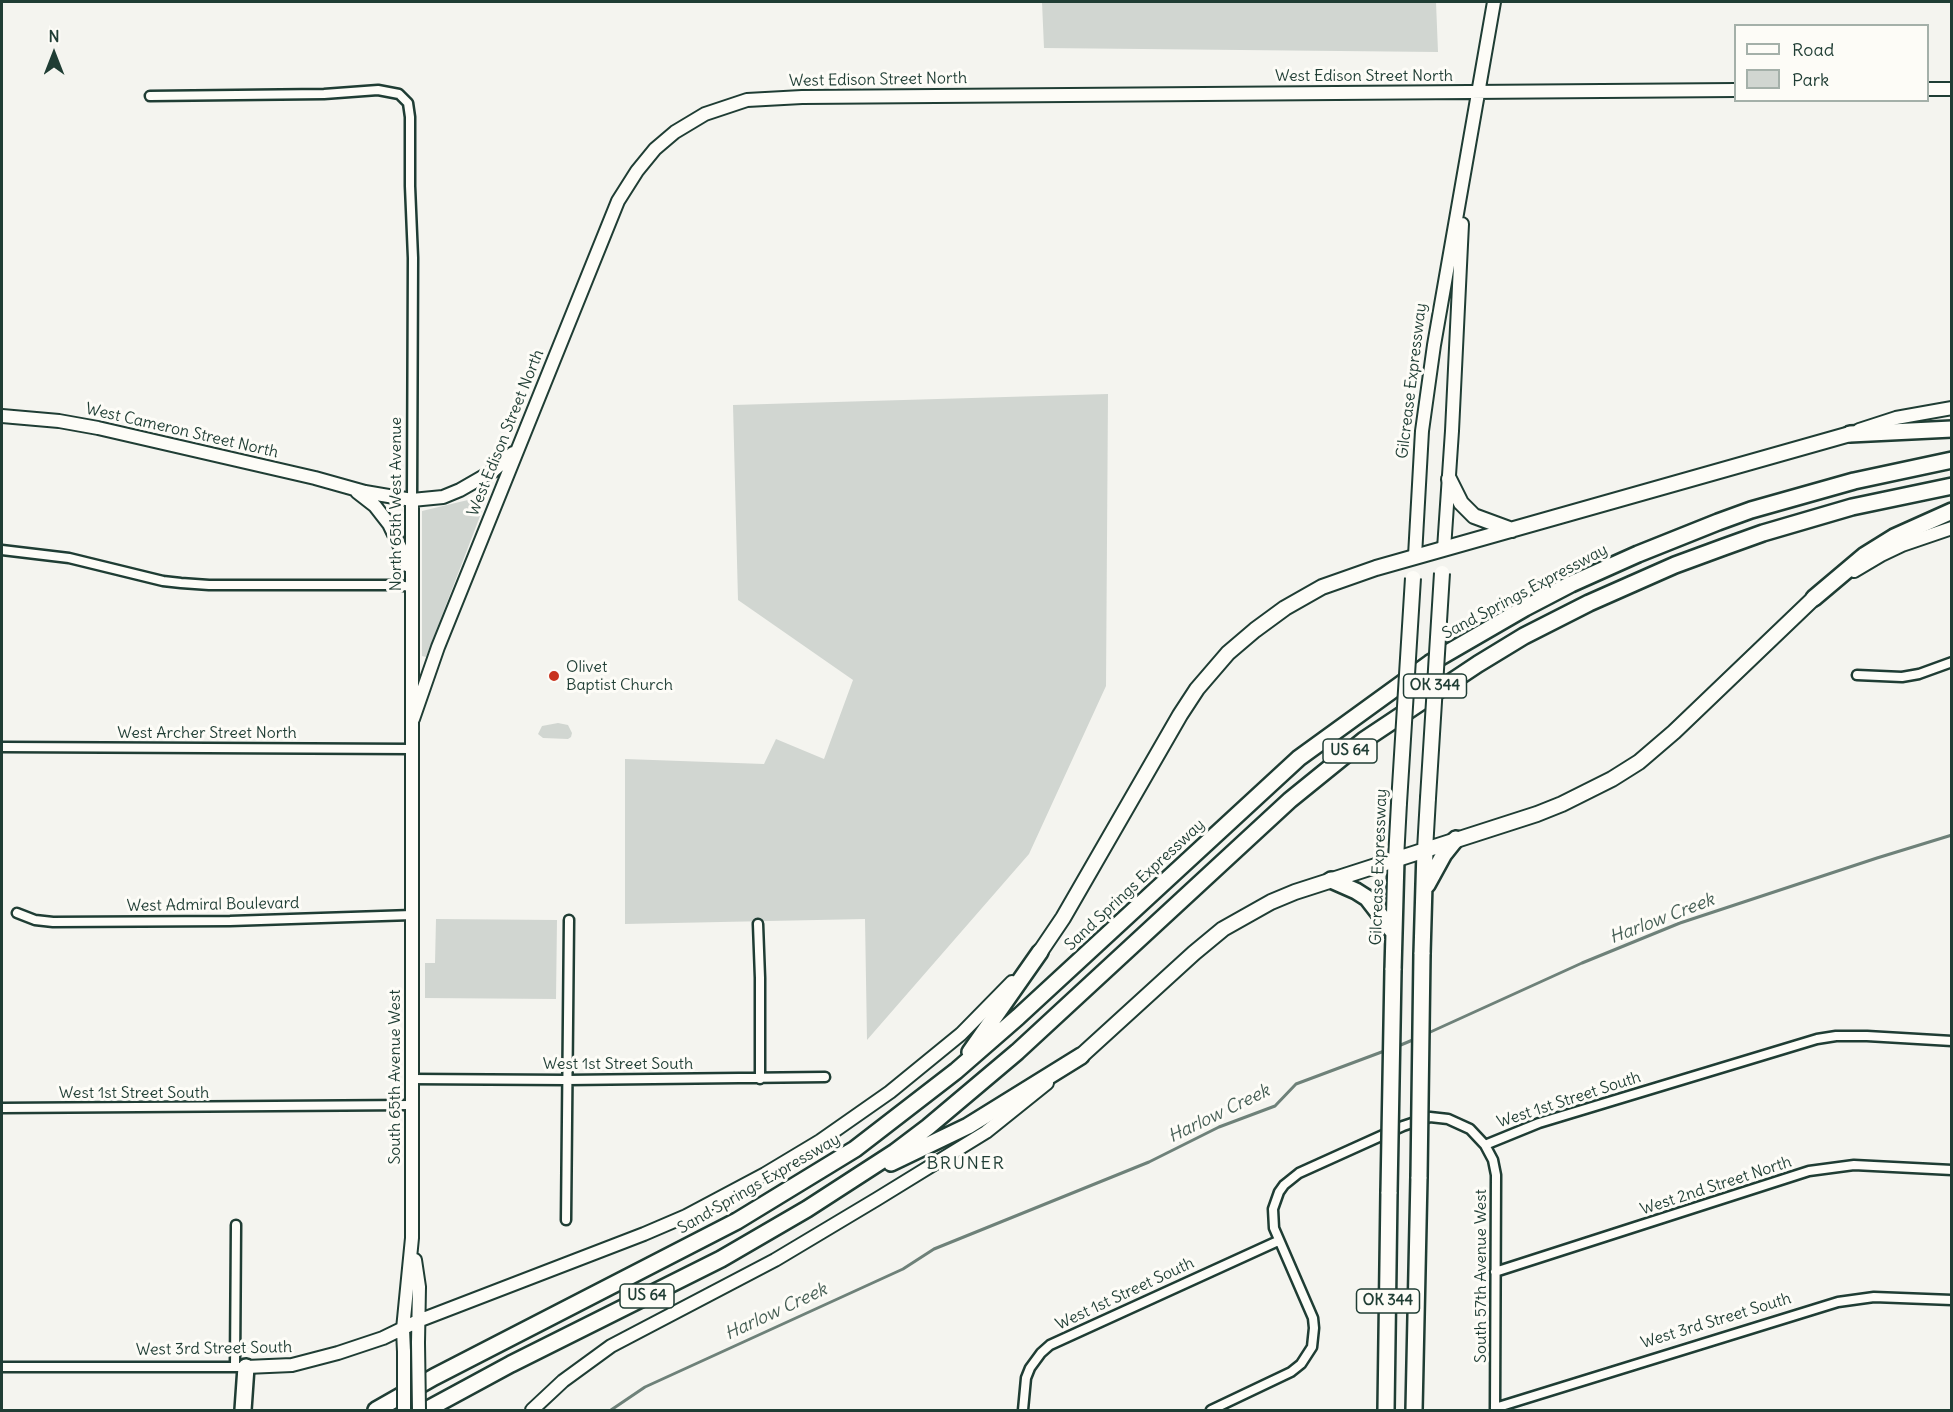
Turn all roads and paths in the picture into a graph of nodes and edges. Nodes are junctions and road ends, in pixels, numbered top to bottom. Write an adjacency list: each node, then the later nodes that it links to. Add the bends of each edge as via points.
1 (1494, 2): 5 (street, Gilcrease Expressway)
2 (1929, 89): 3 (street)
3 (1952, 89)
4 (1734, 90): 5 (street, West Edison Street North)
5 (1478, 91): 7 (street, Gilcrease Expressway); 12 (street, West Edison Street North, via 802,97 747,100 705,114 655,149 618,201)
6 (150, 96): 17 (street, North 65th West Avenue, via 378,90 393,92 408,103 414,324)
7 (1463, 185): 14 (street, Gilcrease Expressway); 23 (street, Gilcrease Expressway, via 1422,431)
8 (1952, 408): 11 (street, via 1896,418)
9 (2, 416): 16 (street, West Cameron Street North, via 98,428)
10 (1952, 429): 11 (highway)
11 (1850, 434): 20 (main road)
12 (516, 451): 17 (street, West Cameron Street North, via 493,471 460,490 443,497); 28 (street, West Edison Street North)
13 (1952, 460): 44 (highway, Sand Springs Expressway / US 64, via 1854,481 1718,522 1571,584 1430,663 1341,726 1273,781)
14 (1449, 479): 20 (main road, via 1461,503 1474,516); 21 (street, Gilcrease Expressway)
15 (1952, 486): 53 (highway, US 64, via 1852,507 1704,554 1589,603 1478,663 1334,763 1249,836 985,1081)
16 (354, 490): 17 (street, West Cameron Street North); 24 (street, West Cameron Street North, via 375,506 389,525 402,551)
17 (412, 500): 24 (street, North 65th West Avenue)
18 (1952, 511): 25 (highway, via 1865,555)
19 (1952, 528): 25 (street, via 1881,555)
20 (1512, 530): 21 (main road)
21 (1444, 549): 23 (main road); 32 (main road, Gilcrease Expressway / OK 344, bridge)
22 (2, 550): 24 (street, via 69,558 181,583)
23 (1414, 556): 33 (main road, Gilcrease Expressway / OK 344, bridge); 41 (main road, via 1322,587 1285,608 1228,653 1180,715)
24 (411, 586): 28 (street, North 65th West Avenue)
25 (1814, 598): 31 (main road, via 1639,762 1562,804)
26 (1952, 662): 27 (street, via 1902,677)
27 (1857, 675)
28 (413, 719): 30 (street, North 65th West Avenue)
29 (2, 747): 30 (street, West Archer Street North)
30 (412, 748): 37 (street, North 65th West Avenue)
31 (1456, 839): 32 (main road); 35 (highway)
32 (1425, 850): 33 (main road); 35 (highway, Gilcrease Expressway / OK 344)
33 (1396, 859): 34 (main road); 40 (highway, Gilcrease Expressway / OK 344)
34 (1331, 880): 40 (highway, via 1366,898); 43 (main road, via 1271,902 1223,929)
35 (1424, 890): 74 (highway, Gilcrease Expressway / OK 344, bridge)
36 (17, 913): 37 (street, West Admiral Boulevard, via 53,922)
37 (412, 915): 47 (street, South 65th Avenue West)
38 (570, 920): 48 (street)
39 (758, 924): 46 (street)
40 (1394, 933): 73 (highway, Gilcrease Expressway / OK 344, bridge)
41 (1040, 952): 44 (highway); 60 (street, West 3rd Street South, via 961,1034 890,1092 765,1174 644,1234)
42 (1952, 1041): 51 (street, West 1st Street South, via 1867,1036 1816,1039 1539,1123)
43 (1081, 1056): 53 (highway, via 968,1126); 70 (street, via 986,1132 775,1260 611,1346)
44 (956, 1071): 66 (highway, Sand Springs Expressway / US 64, via 855,1149 773,1200)
45 (825, 1077): 46 (street, West 1st Street South)
46 (760, 1078): 48 (street, West 1st Street South)
47 (411, 1079): 48 (street, West 1st Street South); 49 (street, South 65th Avenue West)
48 (567, 1080): 54 (street)
49 (411, 1105): 50 (street, West 1st Street South); 56 (street, South 65th Avenue West)
50 (2, 1108)
51 (1485, 1144): 57 (street, West 1st Street South, via 1460,1123 1430,1117 1299,1173 1284,1185 1275,1200 1273,1218); 58 (street, South 57th Avenue West, via 1496,1175)
52 (1952, 1170): 58 (street, West 2nd Street North, via 1854,1165 1809,1171)
53 (848, 1183): 69 (highway, US 64, via 721,1259)
54 (566, 1220)
55 (236, 1225): 63 (street)
56 (412, 1238): 60 (street, South 65th Avenue West, via 419,1287); 61 (street, South 65th Avenue West)
57 (1278, 1241): 71 (street, West 1st Street South, via 1060,1340 1041,1353 1030,1368); 72 (street, via 1313,1318 1312,1347 1291,1372)
58 (1495, 1272): 64 (street, South 57th Avenue West)
59 (1952, 1299): 64 (street, West 3rd Street South, via 1874,1297 1838,1302)
60 (418, 1321): 61 (street, West 3rd Street South); 68 (street, South 65th Avenue West, bridge)
61 (403, 1329): 63 (street, West 3rd Street South, via 304,1363); 67 (street, South 65th Avenue West, bridge)
62 (2, 1367): 63 (street, West 3rd Street South)
63 (241, 1367): 65 (highway)
64 (1496, 1409)
65 (243, 1410)
66 (376, 1410)
67 (404, 1410)
68 (419, 1410)
69 (426, 1410)
70 (532, 1410)
71 (1023, 1410)
72 (1211, 1410)
73 (1386, 1410)
74 (1414, 1410)

